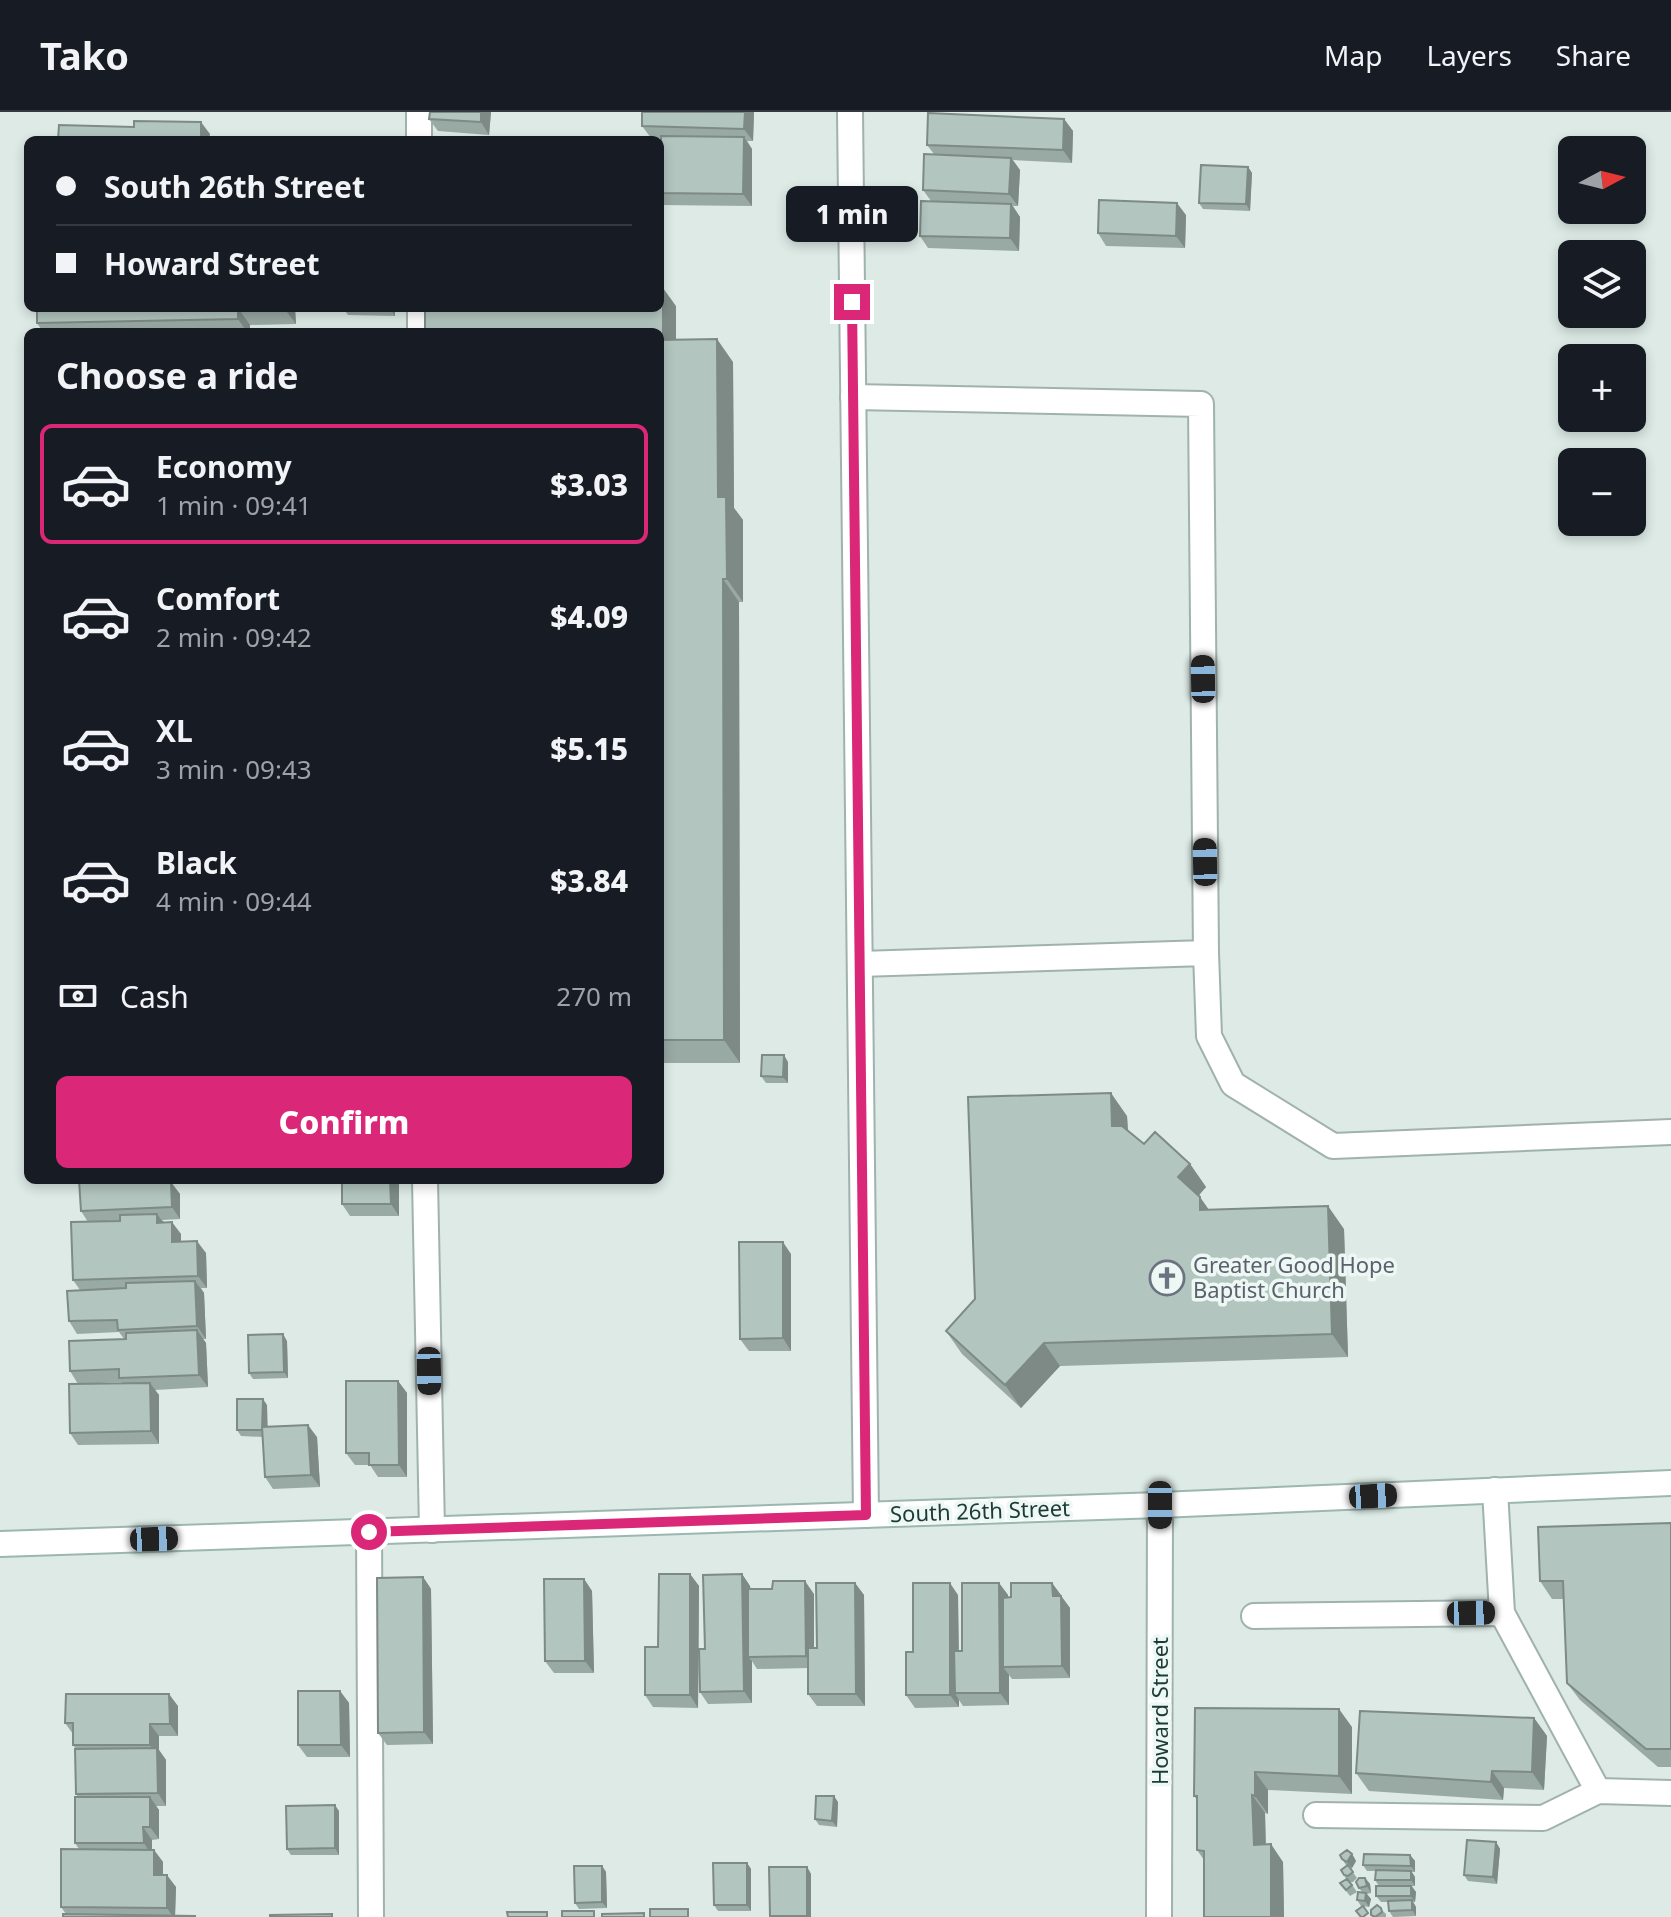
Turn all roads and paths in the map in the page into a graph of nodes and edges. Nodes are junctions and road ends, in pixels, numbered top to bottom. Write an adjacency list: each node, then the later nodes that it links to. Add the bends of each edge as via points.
1 (419, 112): 3 (street)
2 (850, 112): 4 (street)
3 (419, 136)
4 (853, 397): 5 (street, via 1201,404); 6 (street)
5 (1206, 953): 6 (street); 7 (street, via 1209,1036 1233,1084 1333,1146)
6 (860, 964): 12 (street)
7 (1671, 1132)
8 (425, 1184): 13 (street)
9 (1671, 1483): 10 (street, South 26th Street)
10 (1495, 1490): 11 (street, South 26th Street); 16 (street)
11 (1160, 1505): 12 (street, South 26th Street); 22 (street, Howard Street)
12 (866, 1515): 13 (street, South 26th Street)
13 (432, 1530): 14 (street, South 26th Street)
14 (369, 1532): 15 (street, South 26th Street); 21 (street)
15 (0, 1544)
16 (1502, 1613): 17 (street); 18 (street)
17 (1254, 1616)
18 (1598, 1791): 19 (street); 20 (street, via 1543,1818)
19 (1671, 1793)
20 (1316, 1815)
21 (371, 1917)
22 (1159, 1917)

